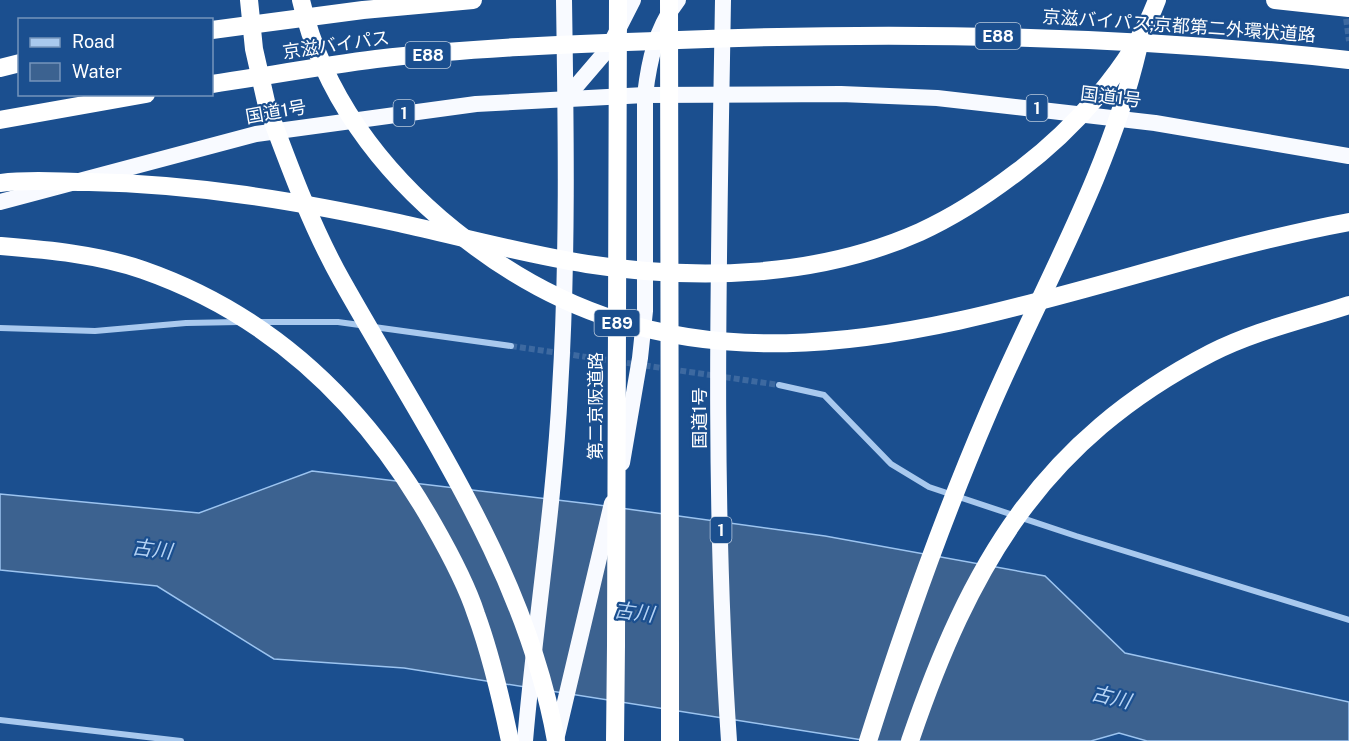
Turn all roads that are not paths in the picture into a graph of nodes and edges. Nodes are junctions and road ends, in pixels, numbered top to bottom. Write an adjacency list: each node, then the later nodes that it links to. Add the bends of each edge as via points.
1 (249, 0): 39 (highway, bridge, via 254,50 267,106 289,165 341,279 484,529 529,636)
2 (301, 0): 28 (highway, bridge, via 318,57 345,106 374,151 406,188 484,255 526,281 609,320 653,332 742,344 856,340 921,329 1239,246)
3 (473, 0): 14 (highway, 京滋バイパス)
4 (564, 0): 23 (highway)
5 (618, 0): 40 (highway, 第二京阪道路 / E89, bridge)
6 (633, 0): 23 (highway, via 608,49)
7 (669, 0): 41 (highway, bridge)
8 (678, 0): 21 (highway, via 657,36 648,63)
9 (723, 0): 20 (highway, 国道1号 / 1)
10 (1148, 0): 43 (highway, bridge, via 1133,68 1112,134 979,434 928,560)
11 (1157, 0): 26 (highway, bridge, via 1122,64 1080,117 980,200 919,232 855,255 792,268 656,272 586,264 246,194 169,185)
12 (1275, 0): 13 (highway, 京滋バイパス;京都第二外環状道路, bridge)
13 (1349, 8)
14 (213, 30)
15 (646, 41): 16 (highway, 京滋バイパス;京都第二外環状道路 / E88, bridge, via 936,35 1118,39); 19 (highway, 京滋バイパス / E88, bridge, via 377,59)
16 (1349, 60)
17 (18, 64): 18 (highway)
18 (0, 68)
19 (213, 84)
20 (722, 94): 21 (highway, 国道1号 / 1); 25 (highway, 国道1号 / 1, via 841,93 1041,108); 42 (highway, 国道1号 / 1, via 719,414 722,645)
21 (645, 95): 23 (highway, 国道1号 / 1); 39 (highway, bridge, via 645,311 634,401)
22 (135, 96): 24 (highway)
23 (566, 98): 27 (highway, 国道1号 / 1, bridge, via 476,104 256,134); 38 (highway, bridge, via 561,389)
24 (0, 120)
25 (1349, 156)
26 (0, 183)
27 (0, 202)
28 (1349, 222)
29 (0, 246): 37 (highway, bridge, via 68,251 141,269 207,295 312,368 366,425 411,484 446,547 476,612)
30 (1349, 305): 44 (highway, bridge, via 1213,352 1108,418 1064,458 1028,500 989,557 955,626)
31 (0, 328): 32 (street, via 95,331 186,323 338,322)
32 (512, 346)
33 (779, 385): 34 (street, via 824,395 891,464 929,487)
34 (1349, 621)
35 (0, 720): 36 (street)
36 (181, 741)
37 (510, 741)
38 (525, 741)
39 (556, 741)
40 (615, 741)
41 (670, 741)
42 (729, 741)
43 (868, 741)
44 (910, 741)

